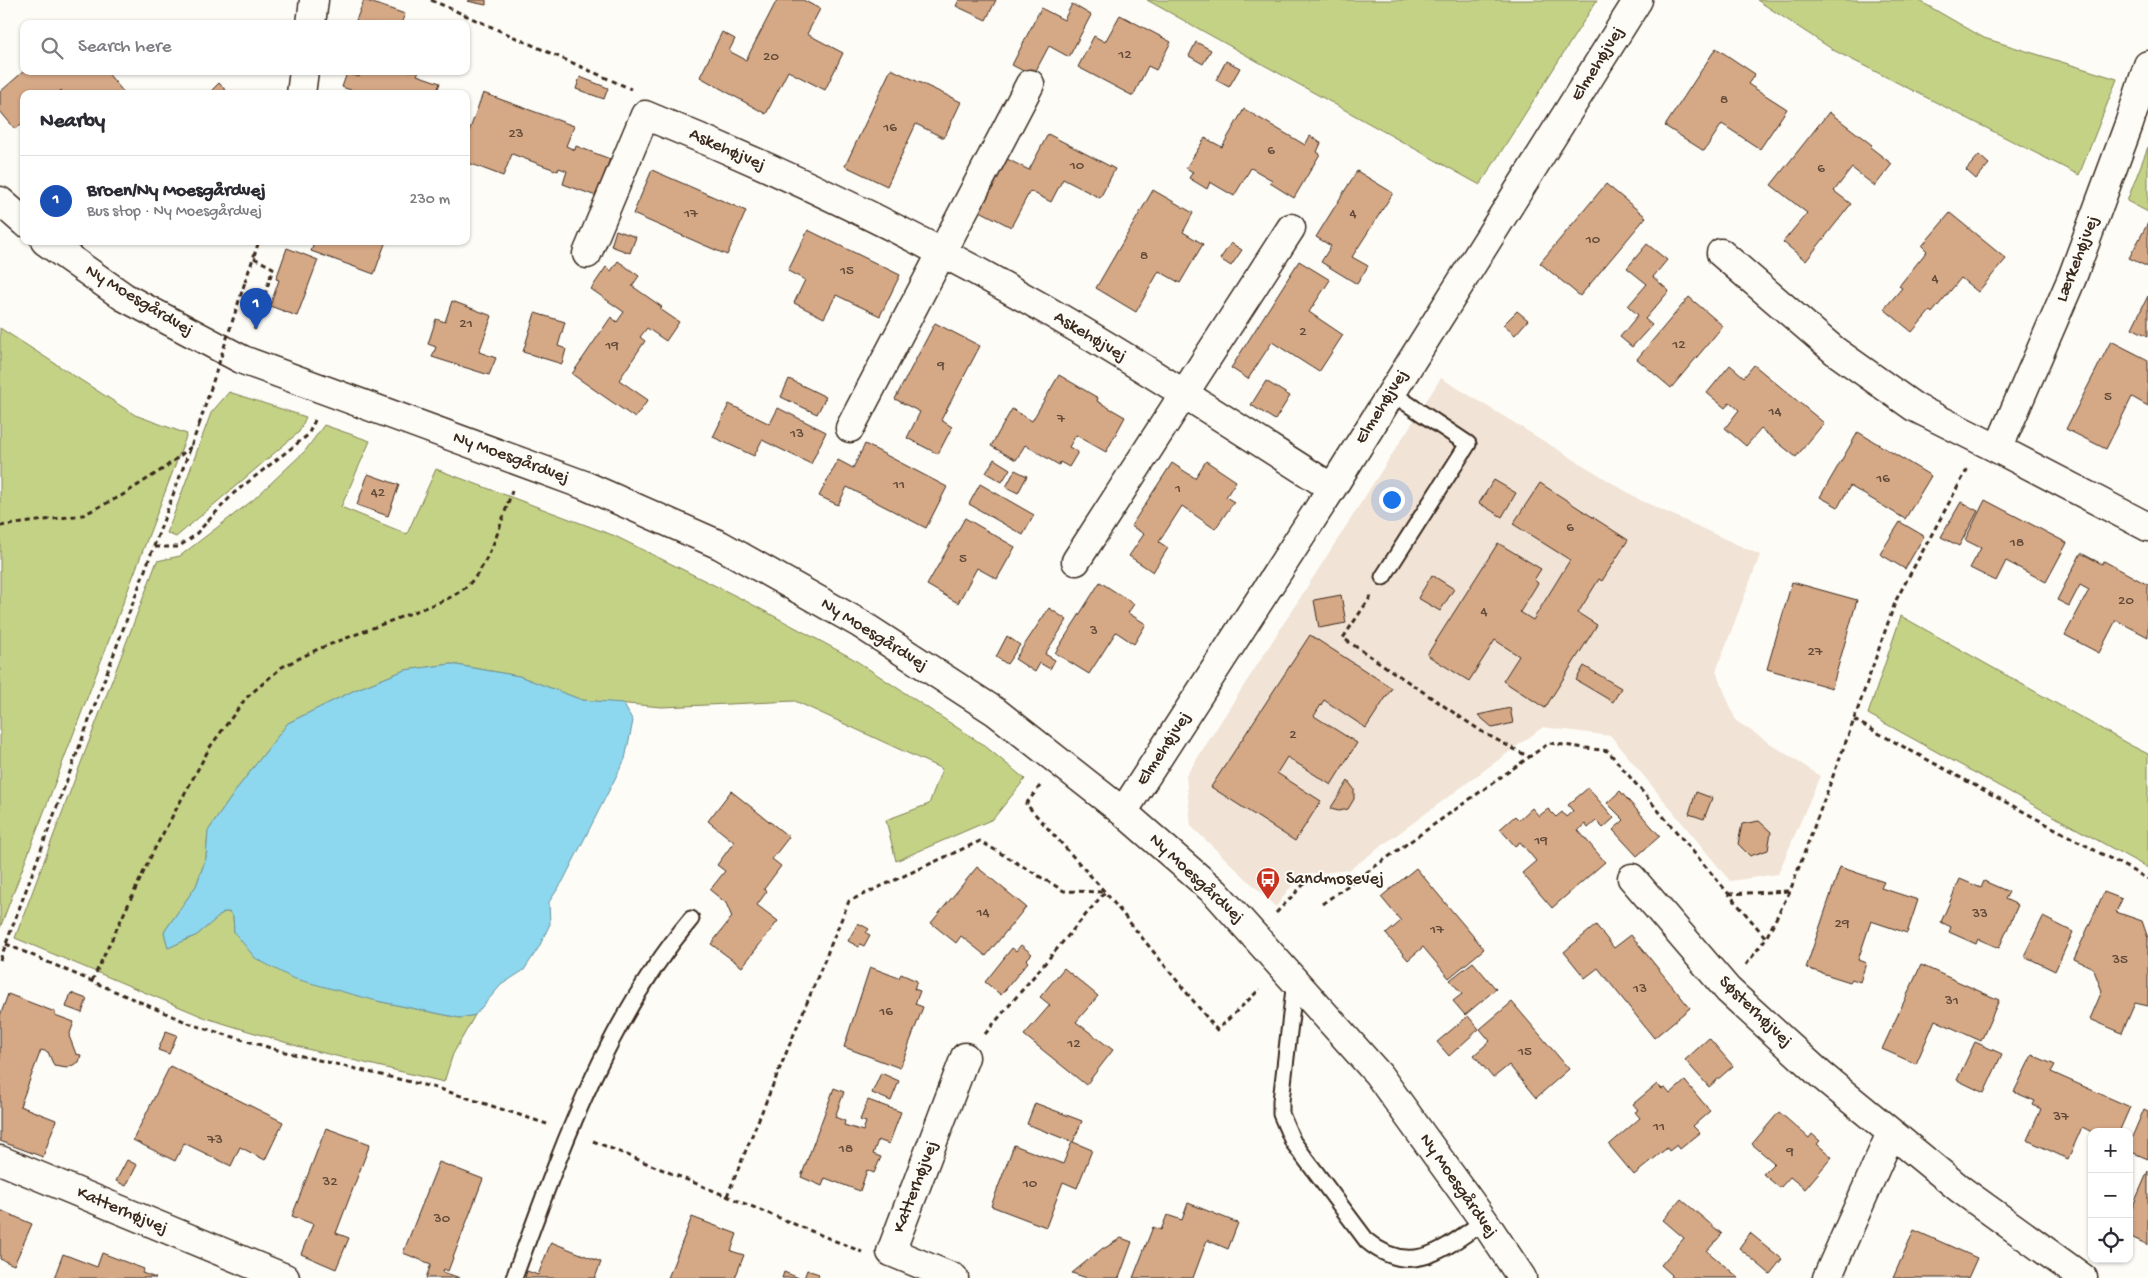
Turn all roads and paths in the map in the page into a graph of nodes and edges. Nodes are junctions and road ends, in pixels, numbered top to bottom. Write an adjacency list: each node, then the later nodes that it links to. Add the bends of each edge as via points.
1 (314, 0): 4 (street)
2 (431, 0): 9 (path, via 653,98)
3 (1638, 0): 20 (street, Elmehøjvej)
4 (312, 20)
5 (2148, 65): 24 (street, Lærkehøjvej, via 2072,278)
6 (303, 75): 8 (street)
7 (1030, 84): 15 (street)
8 (302, 90)
9 (645, 115): 15 (street, Askehøjvej, via 742,155); 17 (street)
10 (0, 201): 11 (street)
11 (20, 218)
12 (1291, 228): 21 (street)
13 (51, 245): 19 (street, Ny Moesgårdvej, via 124,297)
14 (259, 245): 18 (path)
15 (942, 252): 21 (street, Askehøjvej); 23 (street)
16 (1721, 253): 24 (street, via 1835,351 1914,406)
17 (587, 254)
18 (254, 258): 19 (path, via 273,268); 25 (path, bridge)
19 (245, 361): 26 (street, Ny Moesgårdvej)
20 (1390, 392): 27 (street, Elmehøjvej); 32 (lane, via 1468,444)
21 (1184, 394): 27 (street, Askehøjvej); 31 (street)
22 (314, 422): 30 (path, via 308,435 234,493 194,536 178,547)
23 (850, 428)
24 (1990, 445): 29 (street); 33 (path, via 1896,600)
25 (192, 446): 28 (path, via 121,496 83,515); 30 (path)
26 (521, 462): 35 (street, Ny Moesgårdvej, via 584,485 729,550 867,628 996,712); 50 (path, via 493,544 475,577 463,590 282,667 246,698 205,755 154,850)
27 (1332, 488): 36 (street, Elmehøjvej)
28 (0, 526)
29 (2148, 527)
30 (155, 546): 47 (path)
31 (1076, 560)
32 (1384, 577): 34 (path, via 1342,638 1484,733)
33 (1854, 720): 39 (path); 40 (path)
34 (1529, 757): 37 (path); 42 (path, via 1549,743 1608,751)
35 (1059, 762): 36 (street, Ny Moesgårdvej); 41 (path, via 1026,804)
36 (1123, 812): 45 (street, Ny Moesgårdvej, via 1216,894)
37 (1362, 875): 43 (path); 45 (path, via 1307,881)
38 (1632, 878): 51 (street, Søsterhøjvej)
39 (2148, 879)
40 (1790, 891): 42 (path); 46 (path)
41 (1104, 892): 49 (path, via 1217,1030); 52 (path); 56 (path, via 1064,891 980,841 849,901)
42 (1728, 894): 46 (path)
43 (1322, 904)
44 (691, 919): 53 (lane, via 639,989)
45 (1255, 936): 49 (street, Ny Moesgårdvej)
46 (1766, 938): 51 (path)
47 (6, 944): 48 (path); 50 (path)
48 (0, 960)
49 (1290, 974): 57 (street, Ny Moesgårdvej, via 1378,1074); 57 (lane, via 1281,1114 1293,1142 1367,1241 1379,1253 1413,1262 1431,1258)
50 (92, 981): 53 (path, via 193,1025 281,1051 440,1089)
51 (1728, 990): 54 (street, Søsterhøjvej)
52 (965, 1057): 58 (street, Katterhøjvej)
53 (568, 1131): 56 (path); 61 (lane)
54 (1891, 1134): 64 (street); 65 (street, Søsterhøjvej, via 1960,1189)
55 (0, 1160): 59 (street, Katterhøjvej)
56 (727, 1196): 58 (path, via 874,1257)
57 (1484, 1221): 63 (street, Ny Moesgårdvej)
58 (891, 1252): 62 (street, Katterhøjvej)
59 (241, 1270): 60 (street, Katterhøjvej)
60 (285, 1278)
61 (514, 1278)
62 (954, 1278)
63 (1522, 1278)
64 (1827, 1278)
65 (2084, 1278)

